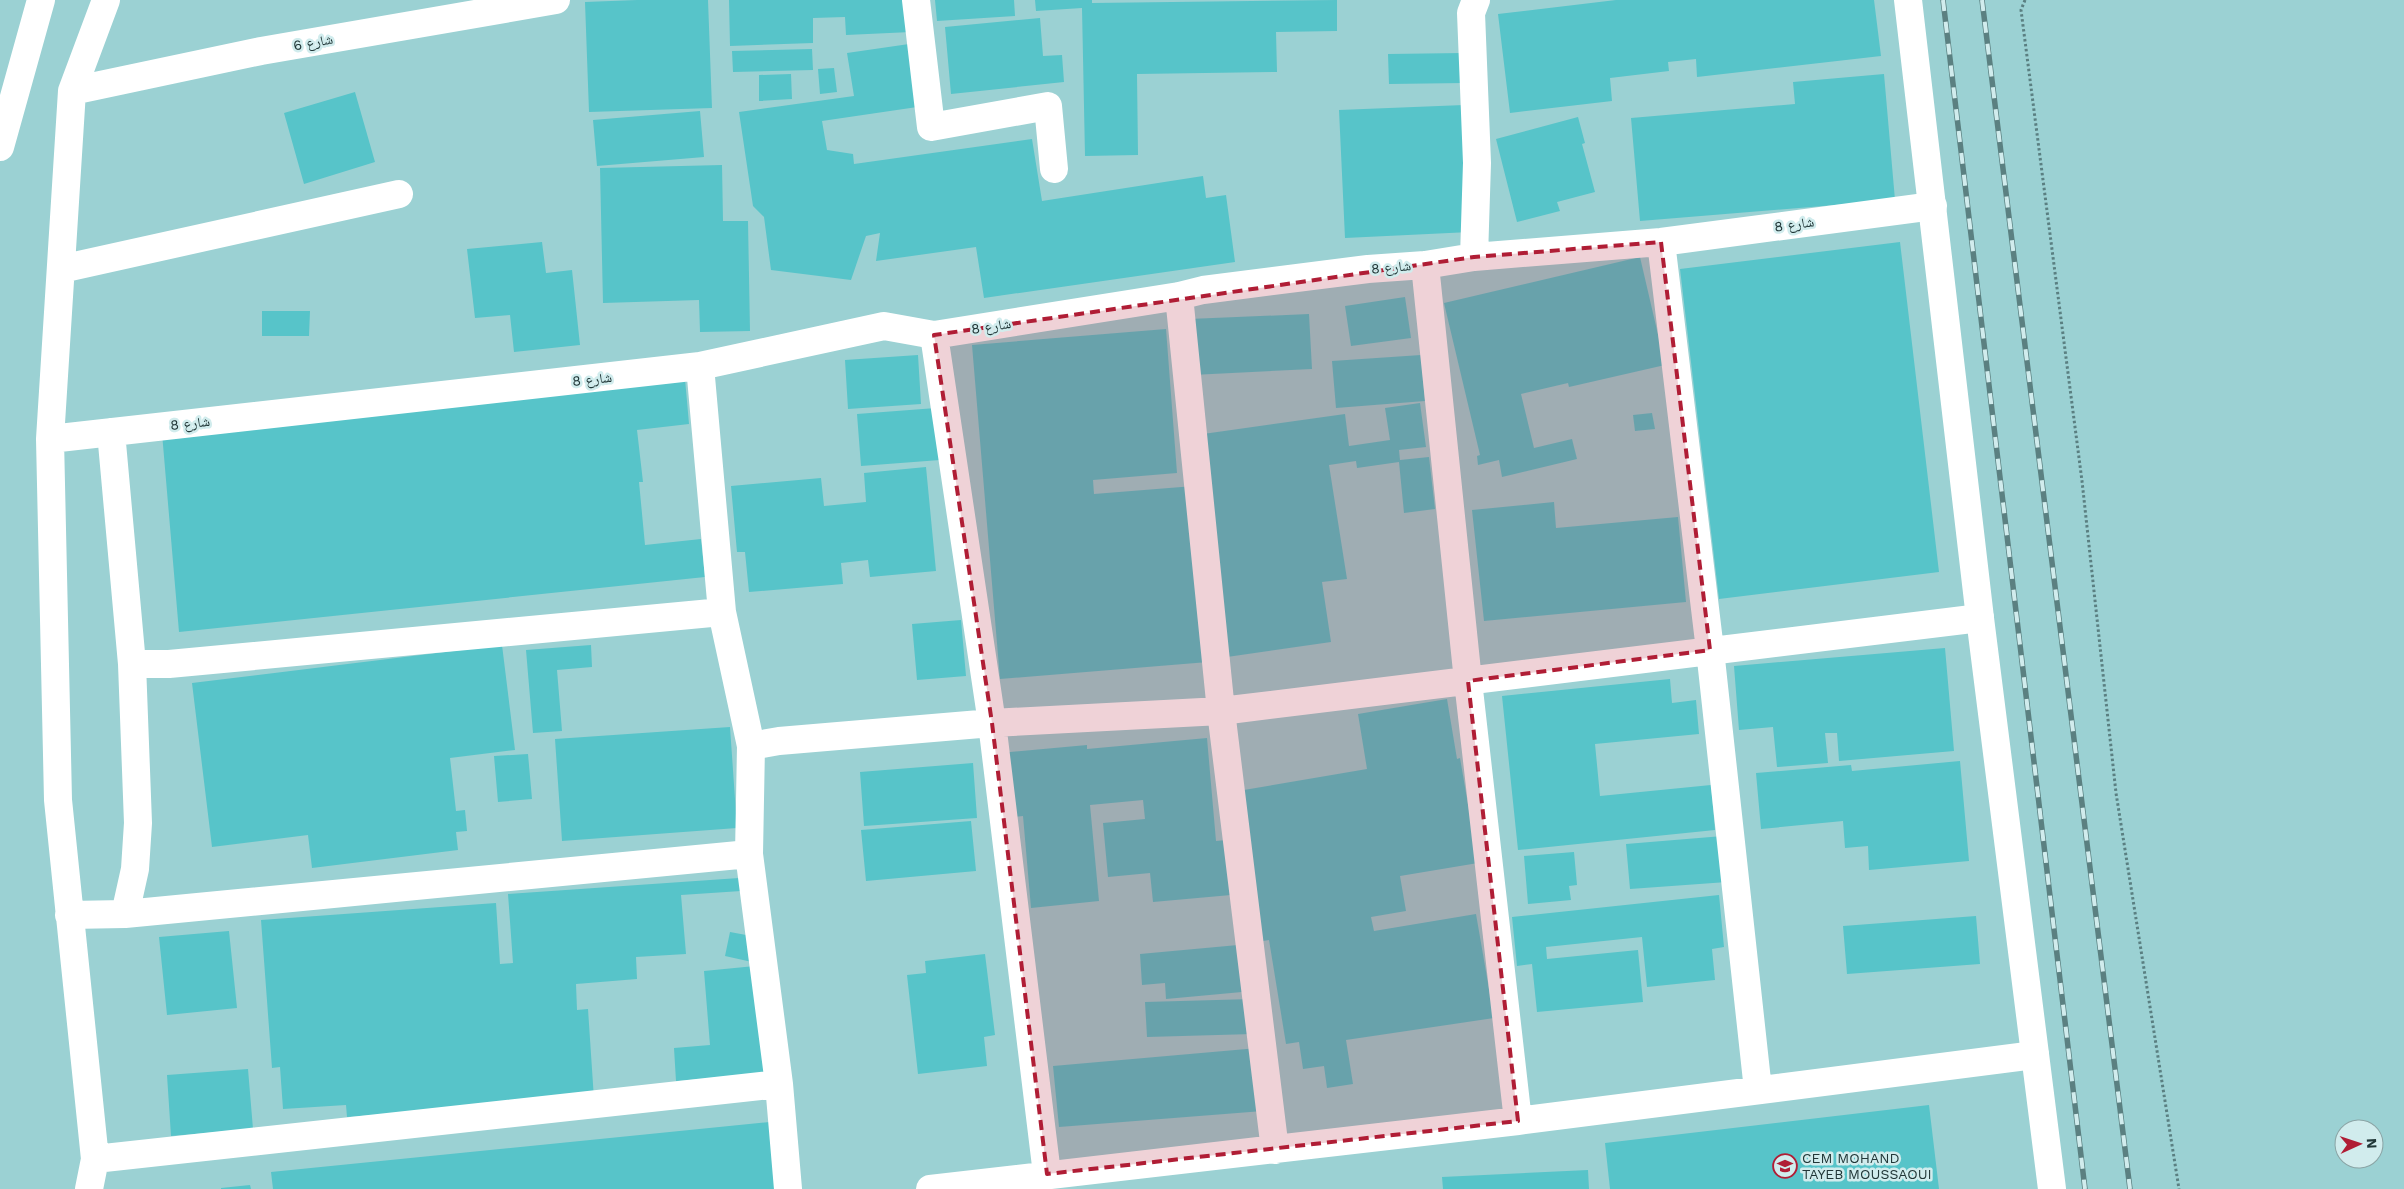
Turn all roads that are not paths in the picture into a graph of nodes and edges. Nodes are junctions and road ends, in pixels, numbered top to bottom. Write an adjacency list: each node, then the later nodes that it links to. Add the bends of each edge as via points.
1 (41, 0): 8 (main road)
2 (106, 0): 7 (main road)
3 (556, 0): 7 (main road, شارع 6, via 261,50)
4 (916, 0): 9 (main road, via 931,127 1048,106)
5 (1476, 0): 13 (main road, via 1471,13 1477,163)
6 (1908, 0): 11 (main road)
7 (72, 91): 15 (main road)
8 (0, 147)
9 (1054, 169)
10 (399, 194): 15 (main road)
11 (1933, 206): 12 (main road, شارع 8); 22 (main road)
12 (1660, 242): 13 (main road, شارع 8); 23 (main road)
13 (1474, 257): 14 (main road, شارع 8)
14 (1425, 264): 16 (main road, شارع 8, via 1203,290); 25 (main road)
15 (61, 269): 20 (main road)
16 (1179, 296): 17 (main road, شارع 8); 26 (main road)
17 (934, 335): 18 (main road, شارع 8, via 884,326); 27 (main road)
18 (700, 366): 19 (main road, شارع 8); 21 (main road)
19 (110, 432): 20 (main road, شارع 8); 24 (main road)
20 (50, 439): 31 (main road, via 58,800)
21 (722, 612): 24 (main road, via 178,663); 28 (main road)
22 (1980, 618): 23 (main road); 32 (main road)
23 (1710, 650): 25 (main road); 34 (main road)
24 (132, 664): 30 (main road, via 138,823 135,869)
25 (1468, 681): 26 (main road); 35 (main road)
26 (1221, 711): 27 (main road); 36 (main road)
27 (992, 724): 28 (main road); 38 (main road)
28 (751, 746): 29 (main road)
29 (749, 854): 30 (main road); 33 (main road)
30 (125, 914): 31 (main road)
31 (69, 915): 37 (main road)
32 (2035, 1055): 34 (main road); 42 (main road)
33 (779, 1084): 37 (main road); 40 (main road)
34 (1758, 1090): 35 (main road)
35 (1518, 1120): 36 (main road)
36 (1275, 1150): 38 (main road)
37 (95, 1159): 39 (main road)
38 (1047, 1174): 41 (main road)
39 (89, 1189)
40 (788, 1189)
41 (930, 1189)
42 (2052, 1189)

